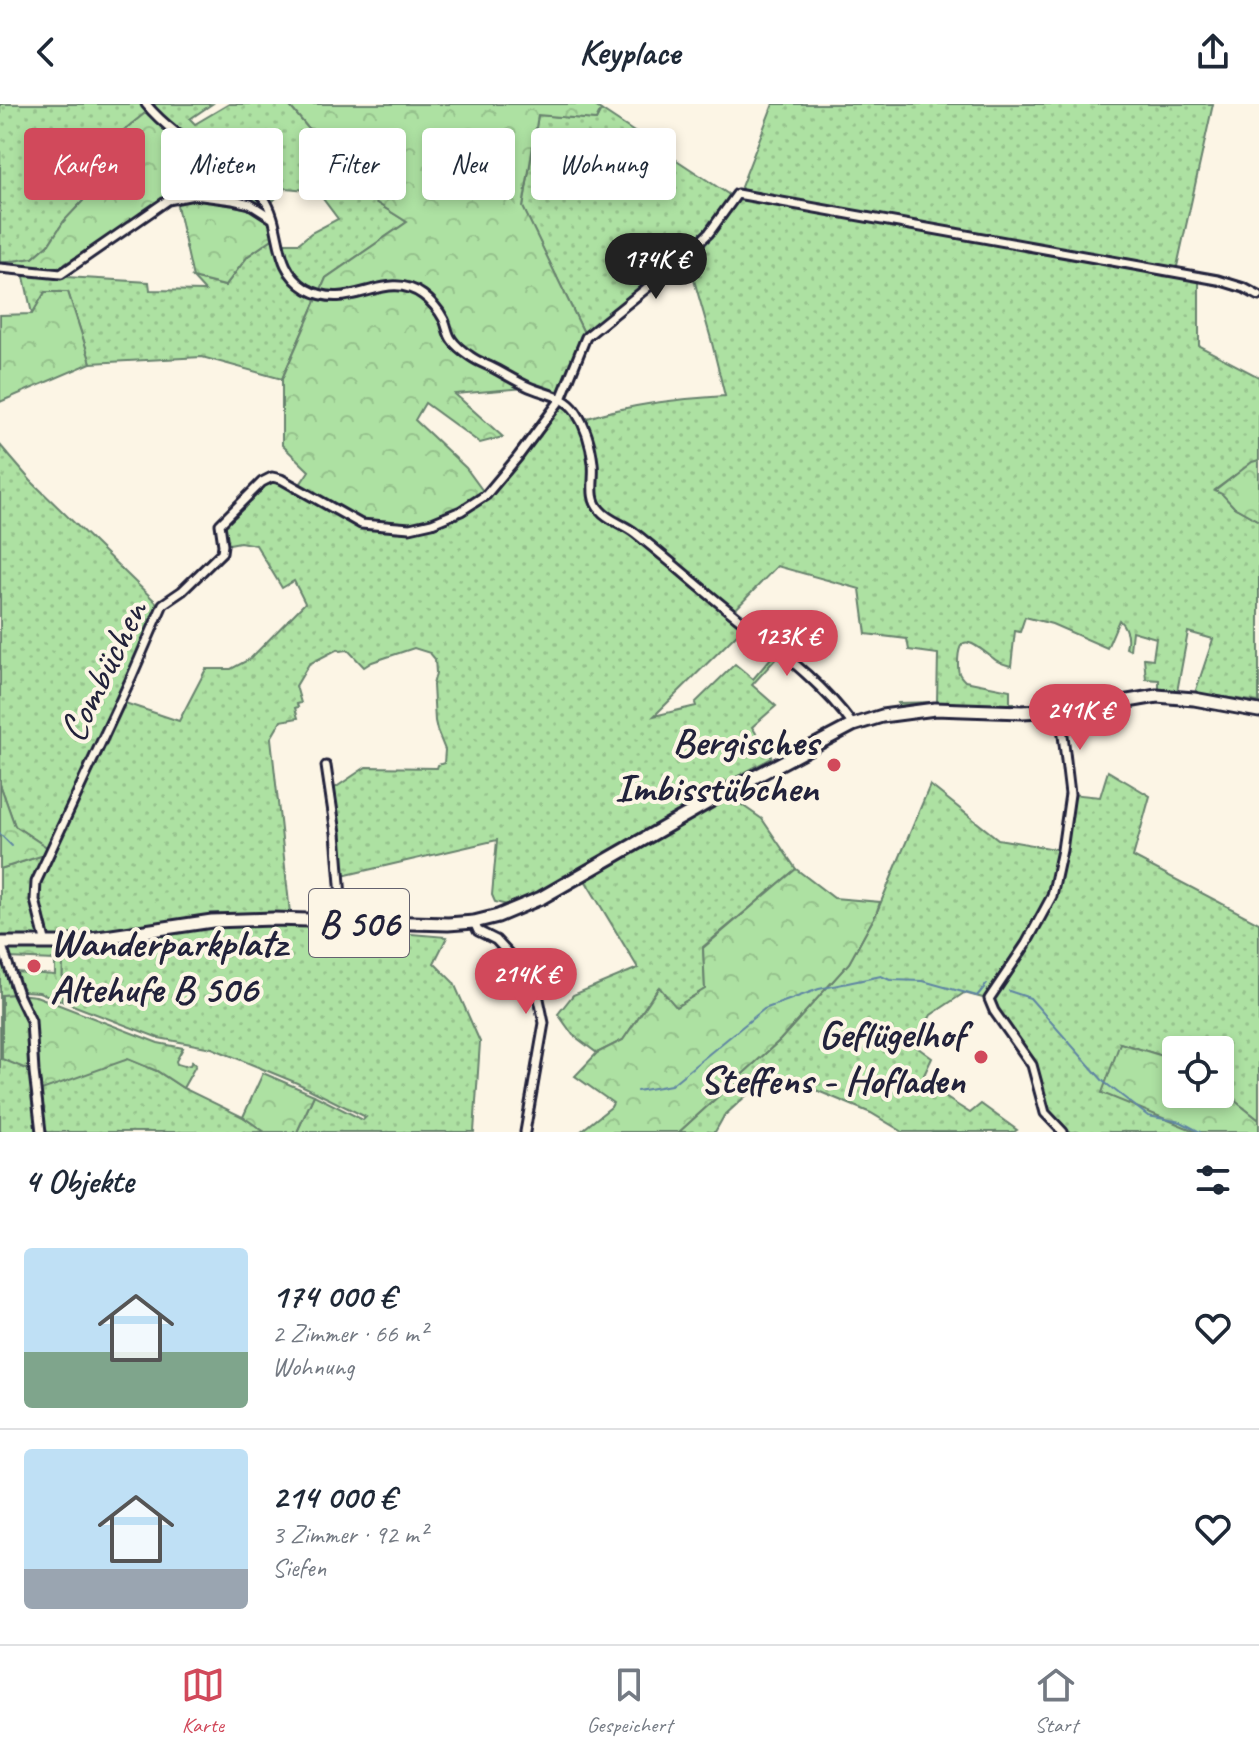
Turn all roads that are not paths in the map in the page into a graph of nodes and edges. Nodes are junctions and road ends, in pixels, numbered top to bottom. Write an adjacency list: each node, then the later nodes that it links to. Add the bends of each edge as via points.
1 (146, 104): 2 (street, via 256,189)
2 (272, 218): 3 (street, via 250,204 194,195 168,200 61,274); 5 (street, via 284,265 307,289 329,297 401,286 422,294 443,316 451,340 470,356)
3 (0, 268)
4 (1259, 296): 5 (street, via 1218,280 737,194 709,233 586,337)
5 (561, 399): 8 (street, via 574,407 586,434 600,511 633,531 778,649 838,704); 13 (street, Combüchen, via 486,495 432,523 410,528 361,524 272,477 220,524 222,552 163,604 36,882)
6 (1060, 710): 7 (main road, B 506, via 1157,696); 8 (main road, B 506, via 935,709); 16 (street, via 1070,794 1052,896 989,999 1032,1065 1045,1113)
7 (1259, 711)
8 (853, 725): 11 (main road, B 506, via 541,898)
9 (326, 766): 10 (street, via 341,897)
10 (333, 922): 11 (main road, B 506); 13 (main road, B 506, via 212,921)
11 (474, 922): 15 (street, via 521,967 538,994 544,1023)
12 (1, 943): 13 (main road, B 506); 14 (street, via 31,1021)
13 (46, 944)
14 (41, 1132)
15 (525, 1132)
16 (1063, 1132)

